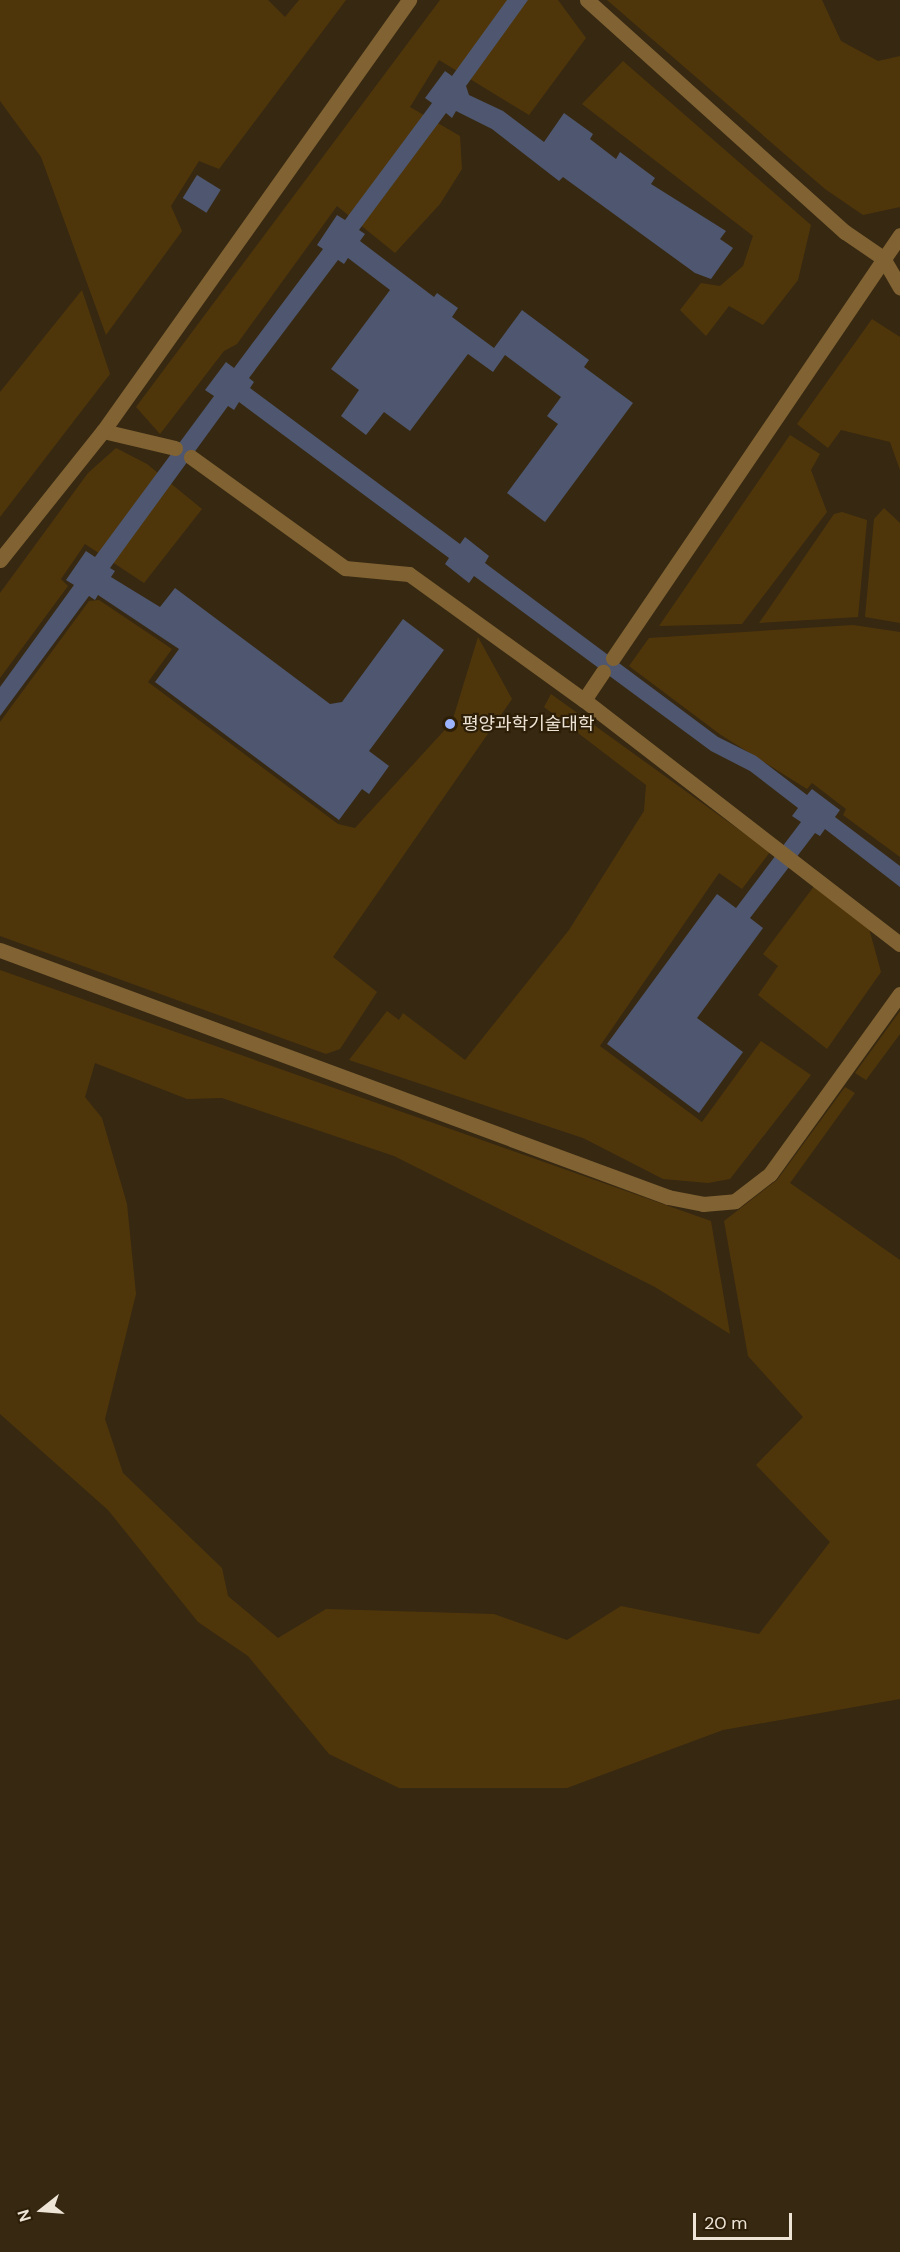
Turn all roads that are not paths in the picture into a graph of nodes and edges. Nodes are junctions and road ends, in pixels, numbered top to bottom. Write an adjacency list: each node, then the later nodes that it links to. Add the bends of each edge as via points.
1 (410, 0): 6 (lane)
2 (587, 0): 4 (lane, via 845,232)
3 (900, 235): 4 (lane)
4 (883, 258): 5 (lane); 10 (lane)
5 (900, 287)
6 (103, 431): 7 (lane); 9 (lane)
7 (175, 448)
8 (191, 457): 12 (lane, via 345,568 409,574)
9 (0, 560)
10 (613, 658)
11 (603, 672): 12 (lane)
12 (584, 700): 13 (lane)
13 (900, 944)
14 (0, 950): 15 (lane, via 668,1197 703,1204 735,1201 770,1174)
15 (900, 994)

